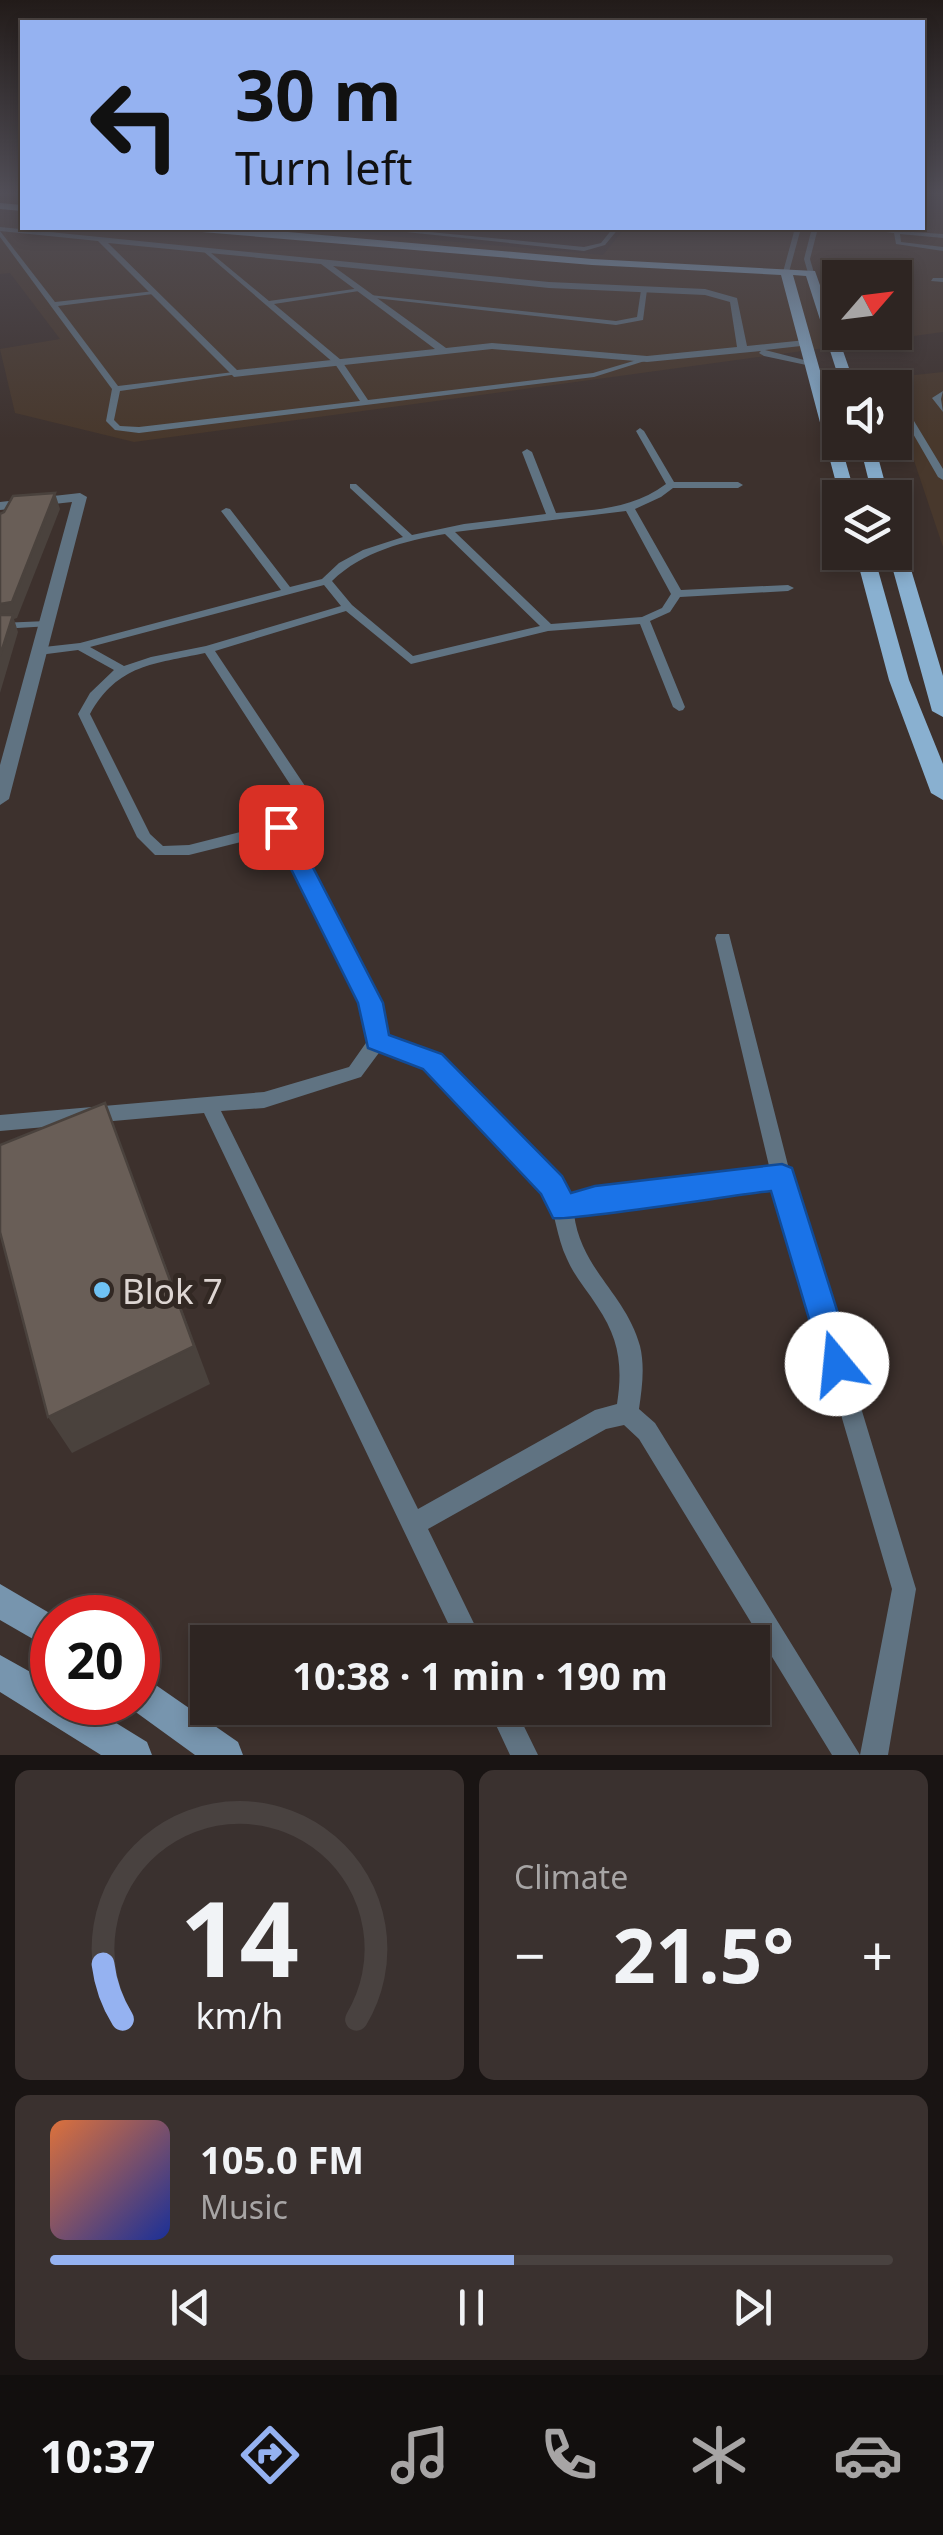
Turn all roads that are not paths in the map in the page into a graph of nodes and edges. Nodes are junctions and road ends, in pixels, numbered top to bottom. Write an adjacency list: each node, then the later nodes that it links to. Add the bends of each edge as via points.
1 (31, 275): 15 (lane)
2 (135, 275): 12 (street)
3 (233, 275): 14 (lane)
4 (340, 275): 10 (street)
5 (465, 275): 11 (street)
6 (787, 275): 7 (main road); 16 (main road)
7 (812, 276): 19 (main road)
8 (933, 280): 9 (lane)
9 (943, 280)
10 (359, 289): 13 (street); 14 (lane)
11 (644, 290): 13 (lane, via 640,318 616,323); 17 (street, via 734,300)
12 (152, 292): 15 (lane); 24 (street)
13 (370, 297): 18 (street)
14 (266, 304): 21 (lane)
15 (52, 305): 25 (lane)
16 (806, 344): 17 (street); 22 (main road)
17 (742, 348): 20 (street); 22 (street)
18 (442, 349): 20 (street, via 492,346); 21 (street)
19 (840, 358): 22 (main road); 23 (main road)
20 (647, 359): 28 (lane, via 594,374)
21 (338, 362): 24 (street); 28 (lane)
22 (812, 367): 26 (main road)
23 (844, 370)
24 (234, 374): 25 (lane)
25 (116, 388): 28 (lane, via 110,421 128,429)
26 (822, 390)
27 (943, 394): 29 (lane, via 936,398)
28 (366, 403)
29 (943, 409)
30 (912, 425): 33 (lane)
31 (640, 431): 34 (lane)
32 (526, 452): 40 (lane)
33 (943, 477)
34 (671, 485): 35 (lane); 38 (lane)
35 (738, 485)
36 (353, 486): 42 (lane)
37 (4, 509): 51 (street, via 80,496)
38 (631, 510): 40 (lane); 48 (lane)
39 (226, 511): 47 (lane)
40 (552, 516): 41 (lane)
41 (450, 533): 42 (lane); 53 (lane)
42 (411, 539): 45 (lane, via 351,558)
43 (869, 570): 60 (main road, via 899,680)
44 (902, 570): 59 (main road)
45 (326, 582): 47 (lane); 49 (lane)
46 (788, 588): 48 (lane)
47 (288, 592): 54 (lane)
48 (677, 594): 50 (lane, via 666,610)
49 (348, 608): 53 (lane, via 411,660); 55 (lane)
50 (644, 620): 53 (lane); 58 (lane)
51 (47, 624): 52 (lane); 56 (street)
52 (0, 626)
53 (548, 628)
54 (80, 646): 56 (lane); 57 (lane)
55 (208, 648): 57 (lane); 62 (lane, via 300,789 302,808)
56 (40, 651): 61 (street)
57 (121, 669): 62 (lane, via 96,687 84,714 144,838 160,850 189,850)
58 (679, 707)
59 (943, 711)
60 (943, 793)
61 (0, 799)
62 (281, 827): 64 (lane, via 371,1003)
63 (723, 938): 67 (lane)
64 (377, 1041): 65 (lane, via 356,1072 264,1100); 68 (lane, via 432,1062 552,1185)
65 (208, 1103): 66 (lane); 70 (lane)
66 (0, 1123)
67 (782, 1177): 68 (lane); 81 (lane, via 904,1589)
68 (564, 1208): 69 (lane, via 570,1243 633,1350)
69 (626, 1413): 70 (lane, via 603,1418); 80 (lane, via 647,1431)
70 (414, 1524): 73 (lane)
71 (0, 1601): 72 (street)
72 (30, 1619)
73 (462, 1625)
74 (0, 1672): 77 (street)
75 (160, 1709): 78 (street)
76 (509, 1725): 79 (lane)
77 (134, 1755)
78 (225, 1755)
79 (524, 1755)
80 (847, 1755)
81 (874, 1755)

